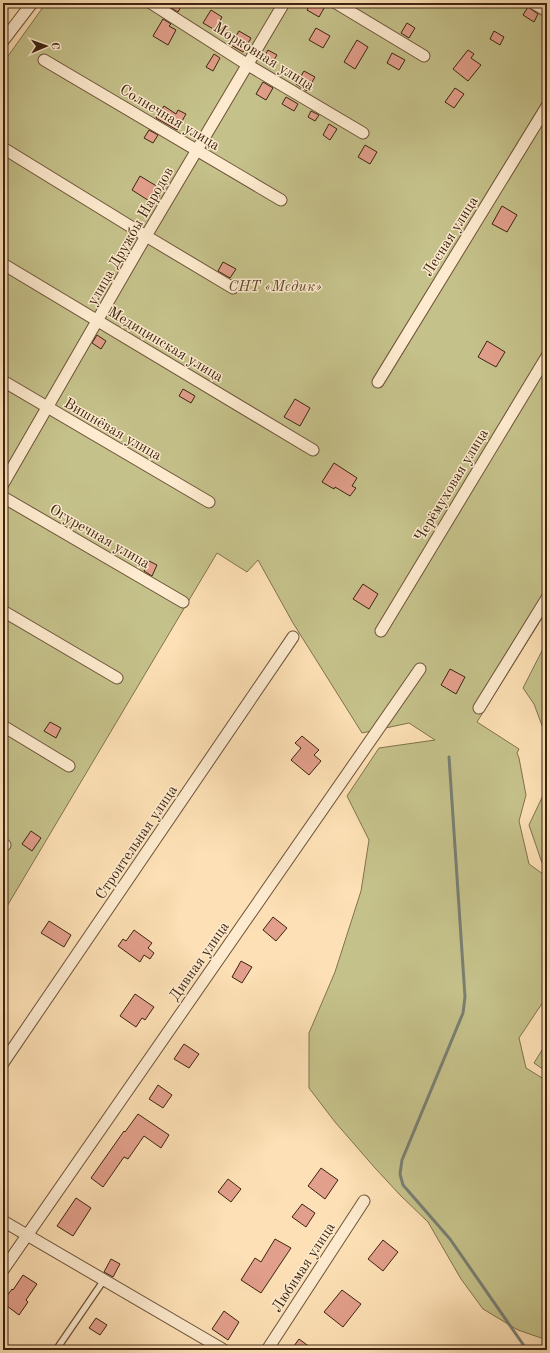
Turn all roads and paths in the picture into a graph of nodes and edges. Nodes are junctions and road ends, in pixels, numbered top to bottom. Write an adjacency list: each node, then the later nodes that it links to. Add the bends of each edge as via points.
1 (32, 3): 7 (street)
2 (151, 3): 10 (street, Морковная улица)
3 (284, 3): 10 (street, улица Дружбы Народов)
4 (336, 3): 8 (street)
5 (533, 3): 6 (street)
6 (547, 12)
7 (3, 41)
8 (424, 56)
9 (44, 60): 14 (street, Солнечная улица)
10 (248, 65): 12 (street, Морковная улица); 14 (street, улица Дружбы Народов)
11 (547, 106): 22 (street, Лесная улица)
12 (362, 133)
13 (3, 148): 16 (street)
14 (197, 151): 15 (street, Солнечная улица); 16 (street, улица Дружбы Народов)
15 (281, 200)
16 (146, 236): 18 (street); 19 (street, улица Дружбы Народов)
17 (3, 264): 19 (street, Медицинская улица)
18 (233, 288)
19 (98, 321): 23 (street, улица Дружбы Народов); 24 (street, Медицинская улица)
20 (547, 356): 31 (street, Черёмуховая улица)
21 (3, 381): 23 (street, Вишнёвая улица)
22 (378, 382)
23 (47, 407): 25 (street, улица Дружбы Народов); 27 (street, Вишнёвая улица)
24 (313, 450)
25 (3, 484)
26 (3, 497): 29 (street, Огуречная улица)
27 (209, 502)
28 (547, 598): 35 (street)
29 (183, 602)
30 (3, 611): 34 (street)
31 (381, 631)
32 (293, 637): 38 (street, Строительная улица)
33 (420, 669): 41 (street, Дивная улица)
34 (117, 678)
35 (479, 708)
36 (3, 726): 37 (street)
37 (69, 766)
38 (3, 1063)
39 (364, 1201): 46 (street, Любимая улица)
40 (3, 1220): 41 (street)
41 (27, 1235): 42 (street, Дивная улица); 43 (street)
42 (3, 1270)
43 (104, 1280): 44 (lane); 45 (street)
44 (56, 1350)
45 (224, 1350)
46 (267, 1350)

